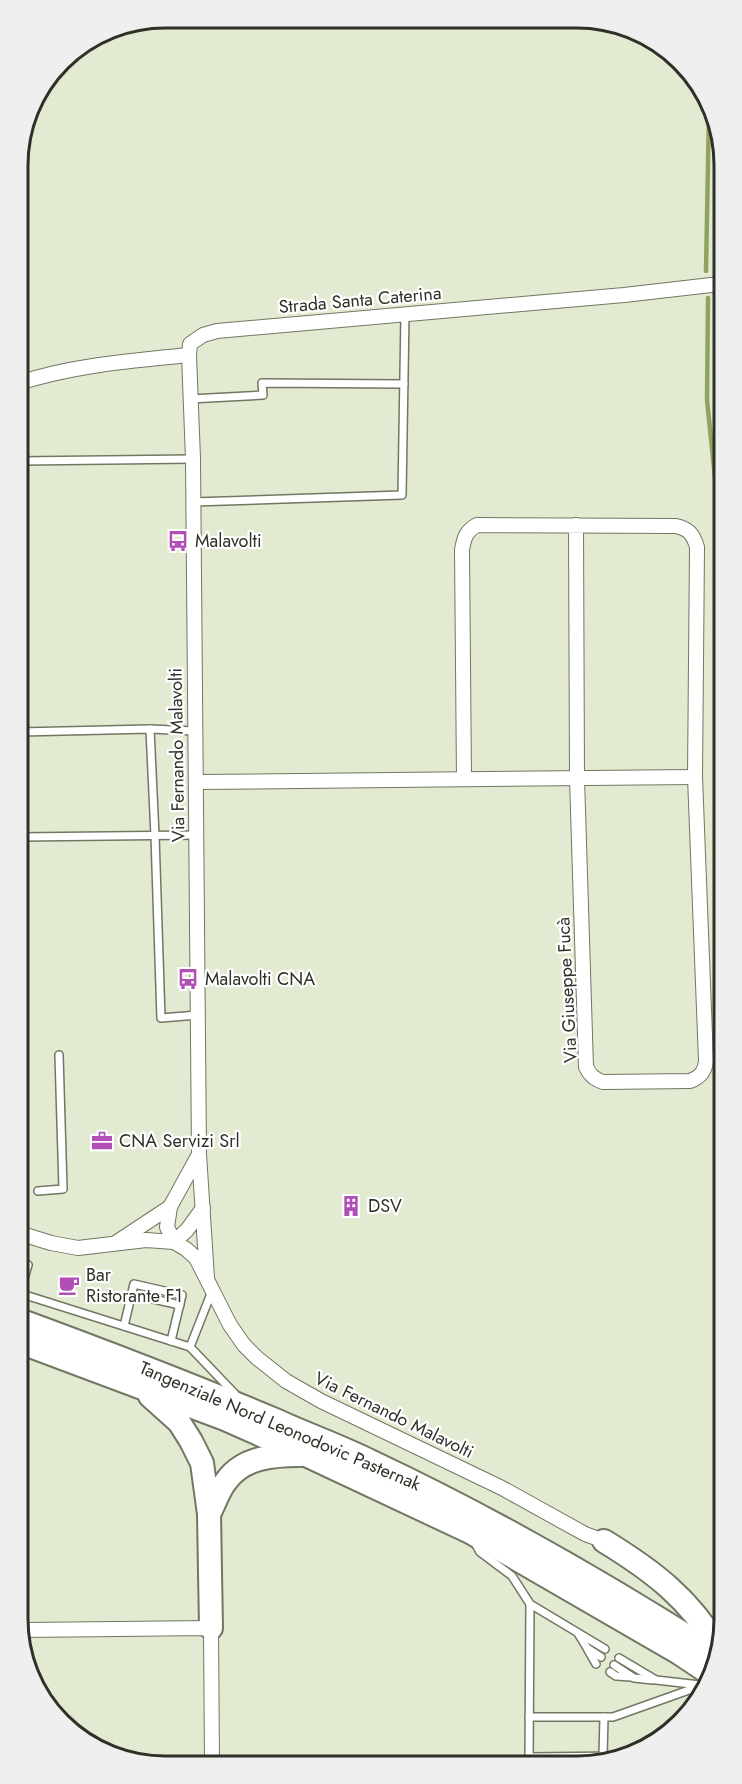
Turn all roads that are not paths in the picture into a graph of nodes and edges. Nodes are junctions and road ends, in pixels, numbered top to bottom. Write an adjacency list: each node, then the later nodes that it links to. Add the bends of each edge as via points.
1 (714, 285): 2 (street, Strada Santa Caterina)
2 (405, 314): 3 (street, Strada Santa Caterina, via 208,333 190,344); 5 (lane)
3 (189, 355): 4 (street, via 94,365); 6 (street, Via Fernando Malavolti)
4 (29, 380)
5 (404, 384): 6 (lane, via 262,383 263,395); 9 (lane, via 402,495)
6 (190, 399): 7 (street, Via Fernando Malavolti)
7 (193, 459): 8 (lane); 9 (street, Via Fernando Malavolti)
8 (29, 461)
9 (193, 502): 12 (street, Via Fernando Malavolti)
10 (576, 525): 14 (street, Via Giuseppe Fucà, via 676,526 685,528 694,538); 15 (street, Via Giuseppe Fucà); 16 (street, Via Giuseppe Fucà, via 477,525 464,539)
11 (150, 729): 12 (lane); 13 (lane); 18 (lane)
12 (195, 731): 17 (street, Via Fernando Malavolti)
13 (29, 732)
14 (695, 777): 15 (street); 15 (street, Via Giuseppe Fucà, via 705,1067 697,1078 690,1080 612,1082 596,1079 586,1067)
15 (577, 778): 16 (street)
16 (464, 779): 17 (street)
17 (196, 782): 19 (street, Via Fernando Malavolti)
18 (156, 836): 19 (lane); 20 (lane); 21 (lane, via 161,1018)
19 (196, 836): 21 (street, Via Fernando Malavolti)
20 (29, 837)
21 (198, 1016): 23 (street, Via Fernando Malavolti)
22 (59, 1055): 24 (lane, via 63,1189)
23 (199, 1154): 25 (street, Via Fernando Malavolti); 26 (street, Via Fernando Malavolti)
24 (38, 1191)
25 (170, 1207): 28 (street, via 167,1227); 29 (street, Via Fernando Malavolti)
26 (203, 1208): 28 (street); 30 (street, Via Fernando Malavolti)
27 (28, 1236): 29 (street, via 78,1248)
28 (174, 1242): 29 (street); 30 (street, Via Fernando Malavolti, via 196,1258)
29 (115, 1244)
30 (207, 1278): 31 (street, Via Fernando Malavolti)
31 (212, 1291): 39 (lane); 45 (street, Via Fernando Malavolti, via 244,1345 286,1382)
32 (131, 1294): 34 (lane); 34 (lane, via 134,1284 182,1295); 36 (lane)
33 (28, 1296): 36 (lane)
34 (180, 1305): 37 (lane)
35 (28, 1323): 41 (highway, Tangenziale Nord Leonodovic Pasternak)
36 (124, 1326): 37 (lane)
37 (171, 1341): 39 (lane)
38 (28, 1345): 40 (highway, Tangenziale Nord Leonodovic Pasternak)
39 (190, 1347): 41 (lane)
40 (140, 1388): 42 (highway, Tangenziale Nord Leonodovic Pasternak, via 225,1419); 43 (highway, via 179,1422 191,1441 201,1462)
41 (249, 1409): 52 (highway, Tangenziale Nord Leonodovic Pasternak, via 371,1461 476,1514)
42 (306, 1455): 43 (highway, via 264,1457 244,1465 226,1480); 44 (highway, Tangenziale Nord Leonodovic Pasternak)
43 (209, 1514): 47 (highway)
44 (470, 1532): 46 (lane, via 480,1552 512,1576); 56 (highway, Tangenziale Nord Leonodovic Pasternak, via 679,1653)
45 (604, 1541): 50 (highway, via 642,1564 674,1591)
46 (530, 1604): 49 (lane); 60 (lane)
47 (211, 1628): 48 (street); 63 (street)
48 (29, 1630)
49 (577, 1633): 51 (lane); 54 (lane)
50 (712, 1636)
51 (605, 1649)
52 (710, 1650)
53 (619, 1658): 57 (lane)
54 (598, 1660)
55 (612, 1669): 57 (lane, via 616,1676)
56 (700, 1676)
57 (656, 1680): 58 (lane)
58 (697, 1682)
59 (694, 1688): 61 (lane, via 614,1717)
60 (529, 1717): 61 (lane); 64 (lane)
61 (604, 1717): 62 (lane)
62 (603, 1752)
63 (212, 1756)
64 (529, 1756)

